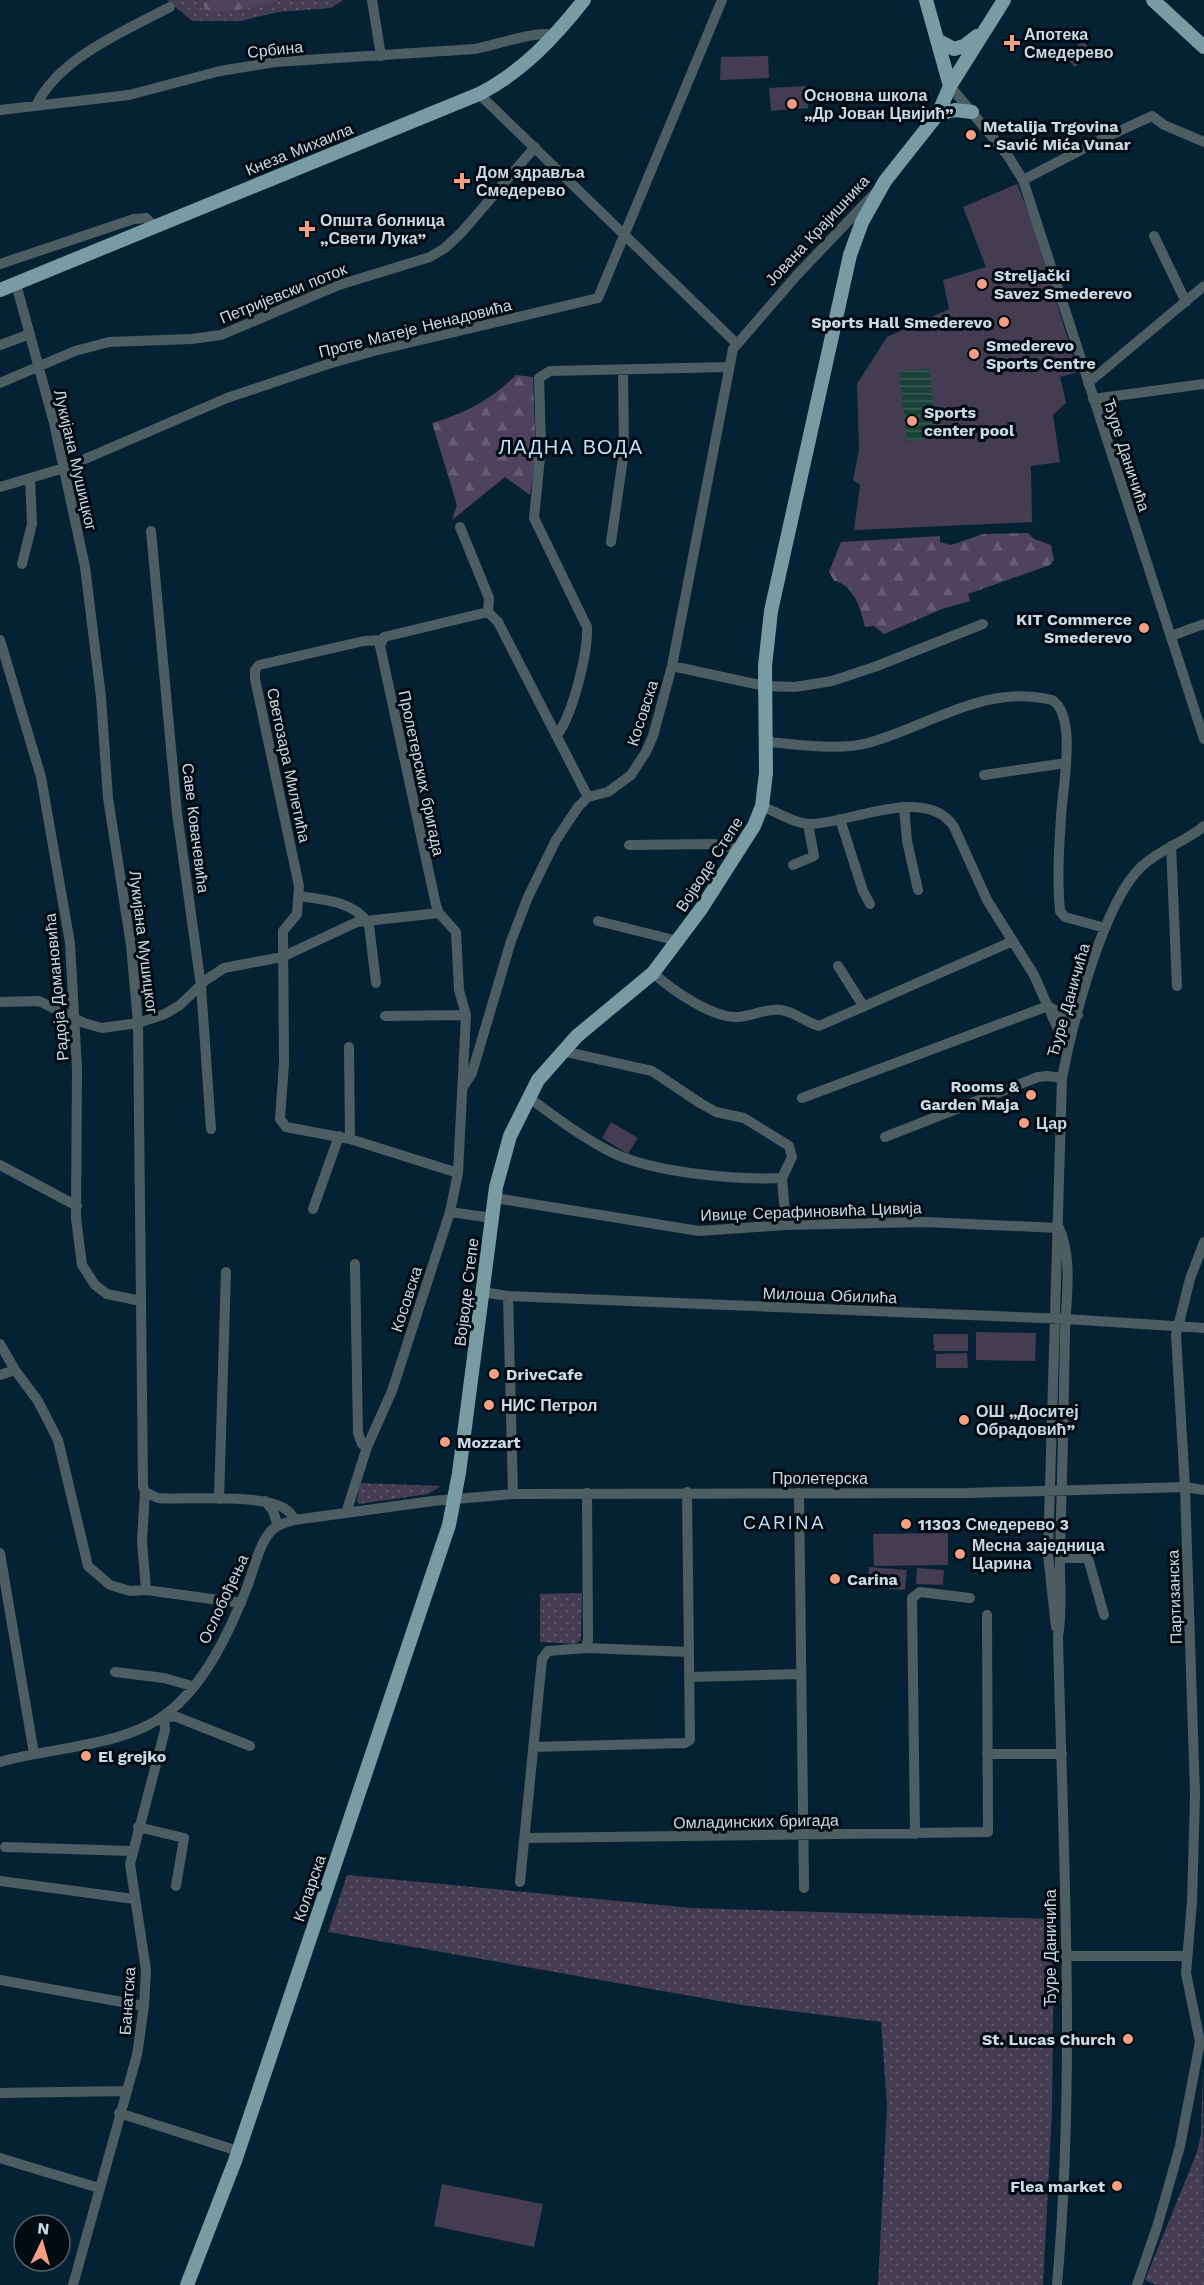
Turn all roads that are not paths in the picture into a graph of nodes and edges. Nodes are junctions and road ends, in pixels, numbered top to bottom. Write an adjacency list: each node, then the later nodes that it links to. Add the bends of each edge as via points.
1 (372, 0): 12 (street)
2 (584, 0): 9 (main road, Кнеза Михаила)
3 (722, 0): 24 (street)
4 (926, 0): 10 (main road)
5 (1004, 0): 8 (main road, Јована Крајишника)
6 (1153, 0): 11 (main road)
7 (170, 7): 15 (street, via 75,62 53,79)
8 (984, 31): 10 (main road, via 954,50); 13 (main road, Јована Крајишника)
9 (554, 35): 12 (street, Србина, via 538,33 475,49); 14 (main road, Кнеза Михаила, via 527,63)
10 (937, 40): 13 (main road)
11 (1204, 47)
12 (381, 56): 15 (street, Србина, via 274,62 129,95)
13 (950, 86): 17 (street, Ђуре Даничића); 18 (main road, Јована Крајишника)
14 (479, 94): 20 (street); 23 (main road, Кнеза Михаила)
15 (36, 106): 16 (street, Србина)
16 (0, 110)
17 (972, 112): 18 (main road); 21 (street, Ђуре Даничића)
18 (938, 114): 22 (main road, Јована Крајишника)
19 (1204, 142): 21 (street, via 1152,116)
20 (535, 147): 24 (street); 35 (street, Петријевски поток, via 462,232 430,257 339,285 221,335 109,342)
21 (1023, 180): 38 (street, Ђуре Даничића)
22 (880, 190): 33 (street, Јована Крајишника, via 862,204); 56 (main road, Војводе Степе, via 856,237 844,279 771,611)
23 (153, 225): 26 (street, via 146,218 134,219); 27 (main road, Кнеза Михаила)
24 (625, 234): 33 (street); 42 (street, Проте Матеје Ненадовића, via 602,292 594,301 328,364 227,398)
25 (1154, 236): 31 (street)
26 (0, 264)
27 (16, 284): 29 (main road, Кнеза Михаила); 32 (street, Лукијана Мушицког)
28 (1203, 287): 30 (street); 31 (street)
29 (0, 290)
30 (1204, 300)
31 (1186, 302): 38 (street)
32 (30, 334): 34 (street); 35 (street, Лукијана Мушицког)
33 (737, 344): 36 (street, Јована Крајишника)
34 (0, 345)
35 (38, 366): 39 (street, Петријевски поток); 42 (street, Лукијана Мушицког)
36 (729, 367): 37 (street); 55 (street, Косовска)
37 (623, 370): 47 (street, via 624,451); 57 (street, via 549,371 540,376 537,388 541,455 534,518 587,627 575,691 564,726)
38 (1088, 383): 41 (street, Ђуре Даничића)
39 (0, 384)
40 (1204, 384): 41 (street)
41 (1093, 399): 52 (street, Ђуре Даничића)
42 (64, 468): 43 (street, Проте Матеје Ненадовића); 94 (street, Лукијана Мушицког, via 91,607 108,798 131,945)
43 (30, 478): 44 (street, Проте Матеје Ненадовића); 48 (street, via 32,524)
44 (0, 487)
45 (460, 527): 49 (street, via 489,598)
46 (151, 531): 85 (street, Саве Ковачевића, via 177,813)
47 (611, 542)
48 (22, 564)
49 (488, 612): 54 (street); 57 (street, via 498,622)
50 (983, 624): 56 (street, via 832,681 795,687)
51 (1204, 624): 52 (street)
52 (1171, 636): 58 (street, Ђуре Даничића)
53 (0, 640): 93 (street, Радоја Домановића, via 41,777 70,943)
54 (382, 640): 73 (street, Светозара Милетића, via 364,640 260,664 255,670); 75 (street, Пролетерских бригада, via 380,649)
55 (672, 666): 56 (street); 62 (street, Косовска, via 653,736 639,764 616,787)
56 (765, 686): 59 (main road, Војводе Степе)
57 (557, 735): 62 (street)
58 (1204, 739)
59 (767, 742): 60 (street, via 866,744 963,707 1020,694 1052,700 1059,706 1066,736); 63 (main road, Војводе Степе)
60 (1066, 763): 61 (street); 78 (street, via 1060,911 1065,917)
61 (984, 775)
62 (588, 797): 99 (street, Косовска, via 563,828 528,897 496,985 472,1073)
63 (762, 806): 66 (street); 70 (main road, Војводе Степе)
64 (904, 807): 65 (street); 72 (street); 80 (street, via 934,811 950,822 987,900)
65 (840, 819): 66 (street); 74 (street, via 862,891)
66 (808, 824): 71 (street, via 814,856)
67 (1204, 826): 69 (street, Ђуре Даничића)
68 (629, 844): 70 (street, via 715,844)
69 (1171, 846): 78 (street, Ђуре Даничића, via 1135,874 1117,899); 86 (street)
70 (741, 850): 79 (main road, Војводе Степе)
71 (793, 865)
72 (918, 890)
73 (299, 897): 76 (street, via 339,903); 81 (street, Светозара Милетића, via 297,914 284,928)
74 (870, 904)
75 (440, 913): 76 (street); 90 (street, Пролетерских бригада, via 456,932 459,990)
76 (366, 920): 81 (street, via 346,925); 84 (street)
77 (598, 921): 79 (street)
78 (1105, 928): 91 (street, Ђуре Даничића)
79 (678, 941): 83 (main road, Војводе Степе)
80 (1013, 941): 88 (street); 89 (street)
81 (282, 957): 85 (street, via 224,968); 103 (street, Светозара Милетића, via 284,1063 280,1119 286,1127)
82 (838, 966): 89 (street)
83 (653, 973): 89 (street, via 694,1001 729,1016 783,1010 819,1026); 96 (main road, Војводе Степе)
84 (376, 982)
85 (201, 986): 94 (street, via 165,1014); 102 (street, Саве Ковачевића)
86 (1177, 986)
87 (0, 1002): 93 (street, via 39,1001)
88 (1048, 1006): 91 (street, via 1062,1014); 97 (street); 101 (street)
89 (864, 1007)
90 (466, 1015): 92 (street); 99 (street, Косовска)
91 (1078, 1015): 97 (street, Ђуре Даничића)
92 (385, 1016)
93 (74, 1018): 94 (street, via 102,1028); 109 (street, Радоја Домановића)
94 (138, 1023): 120 (street, Лукијана Мушицког)
95 (349, 1047): 103 (street)
96 (562, 1051): 100 (main road, Војводе Степе); 107 (street, via 652,1071 716,1112 744,1118 789,1146 792,1157)
97 (1066, 1057): 98 (street, Ђуре Даничића)
98 (1062, 1078): 104 (street, via 1038,1077); 114 (street, Ђуре Даничића)
99 (463, 1087): 106 (street, Косовска)
100 (528, 1097): 107 (street, via 596,1143 630,1160 739,1178); 108 (main road, Војводе Степе, via 506,1148)
101 (802, 1098)
102 (211, 1129)
103 (345, 1137): 106 (street); 110 (street)
104 (885, 1137)
105 (0, 1165): 109 (street)
106 (458, 1173): 111 (street, Косовска)
107 (782, 1178): 113 (street)
108 (495, 1198): 112 (main road, Војводе Степе); 113 (street, Ивице Серафиновића Цивија, via 699,1231)
109 (77, 1206): 120 (street, Радоја Домановића, via 79,1251 87,1276 107,1294)
110 (314, 1209)
111 (450, 1212): 112 (street); 127 (street, Косовска, via 392,1391)
112 (492, 1218): 118 (main road, Војводе Степе)
113 (786, 1225): 114 (street, Ивице Серафиновића Цивија, via 925,1222)
114 (1059, 1228): 121 (street, Ђуре Даничића, via 1065,1239)
115 (1204, 1242): 122 (street, Партизанска)
116 (355, 1264): 127 (street, via 358,1433)
117 (226, 1272): 137 (street)
118 (482, 1292): 119 (street, Милоша Обилића); 136 (main road, Војводе Степе)
119 (508, 1296): 121 (street, Милоша Обилића); 135 (street)
120 (141, 1301): 131 (street, Лукијана Мушицког)
121 (1060, 1319): 122 (street, Милоша Обилића); 130 (street, Ђуре Даничића)
122 (1177, 1325): 123 (street, Милоша Обилића); 128 (street, Партизанска)
123 (1204, 1328)
124 (0, 1344): 125 (street)
125 (15, 1370): 126 (street); 144 (street, via 38,1401 58,1440 88,1566 110,1585 130,1591)
126 (0, 1375)
127 (367, 1447): 139 (street, Косовска)
128 (1185, 1487): 129 (street, Пролетерска); 130 (street, Пролетерска); 150 (street, Партизанска)
129 (1204, 1490)
130 (1057, 1491): 134 (street, Пролетерска); 143 (street, Ђуре Даничића); 149 (street, Ђуре Даничића, via 1049,1565)
131 (145, 1492): 137 (street, via 164,1499); 144 (street, Лукијана Мушицког, via 142,1541)
132 (687, 1492): 133 (street, Пролетерска); 134 (street, Пролетерска); 153 (street)
133 (587, 1493): 135 (street, Пролетерска); 152 (street)
134 (799, 1493): 155 (street)
135 (513, 1494): 136 (street, Пролетерска)
136 (454, 1498): 139 (street); 184 (main road, Коларска, via 438,1561)
137 (219, 1499): 138 (street)
138 (264, 1500): 140 (street, via 287,1509); 141 (street)
139 (346, 1513): 140 (street)
140 (294, 1520): 141 (street)
141 (278, 1526): 146 (street, Ослобођења, via 266,1539)
142 (0, 1553): 161 (street)
143 (1060, 1558): 148 (street, via 1088,1558); 149 (street, Ђуре Даничића, via 1062,1608)
144 (146, 1590): 146 (street)
145 (970, 1598): 167 (street, via 920,1592 912,1598)
146 (241, 1603): 157 (street, Ослобођења)
147 (987, 1614): 162 (street)
148 (1104, 1615)
149 (1058, 1636): 163 (street, Ђуре Даничића)
150 (1191, 1637): 151 (street); 165 (street, Партизанска)
151 (1204, 1639)
152 (586, 1648): 153 (street); 160 (street, via 553,1650 543,1656)
153 (689, 1652): 156 (street)
154 (115, 1671): 157 (street)
155 (801, 1674): 156 (street); 168 (street)
156 (691, 1677): 160 (street, via 692,1735 688,1742)
157 (192, 1686): 158 (street, Ослобођења)
158 (164, 1716): 159 (street, via 177,1717); 161 (street, Ослобођења, via 130,1732); 166 (street, Банатска, via 165,1730)
159 (250, 1746)
160 (533, 1747): 169 (street)
161 (34, 1754): 164 (street, Ослобођења)
162 (987, 1754): 163 (street); 167 (street, Омладинских бригада, via 988,1832)
163 (1062, 1754): 177 (street, Ђуре Даничића)
164 (0, 1762)
165 (1200, 1768): 178 (street, Партизанска)
166 (138, 1827): 171 (street, Банатска); 174 (street, via 184,1838)
167 (915, 1834): 168 (street, Омладинских бригада)
168 (804, 1835): 169 (street, Омладинских бригада); 175 (street)
169 (525, 1838): 173 (street)
170 (5, 1847): 171 (street)
171 (131, 1851): 176 (street, Банатска, via 129,1871)
172 (0, 1881): 176 (street)
173 (520, 1882)
174 (176, 1886)
175 (804, 1888)
176 (134, 1899): 180 (street, Банатска, via 145,1954)
177 (1066, 1956): 178 (street); 189 (street, Ђуре Даничића, via 1065,2155)
178 (1187, 1956): 190 (street, Партизанска, via 1186,1973 1199,2030 1199,2052 1180,2146)
179 (0, 1980): 180 (street)
180 (144, 2006): 181 (street, Банатска, via 137,2055)
181 (126, 2091): 182 (street); 183 (street, Банатска)
182 (0, 2092)
183 (119, 2113): 184 (street); 186 (street, Банатска)
184 (238, 2151): 188 (main road, Коларска)
185 (0, 2158): 186 (street)
186 (99, 2188): 187 (street, Банатска)
187 (73, 2285)
188 (187, 2285)
189 (1057, 2285)
190 (1137, 2285)

